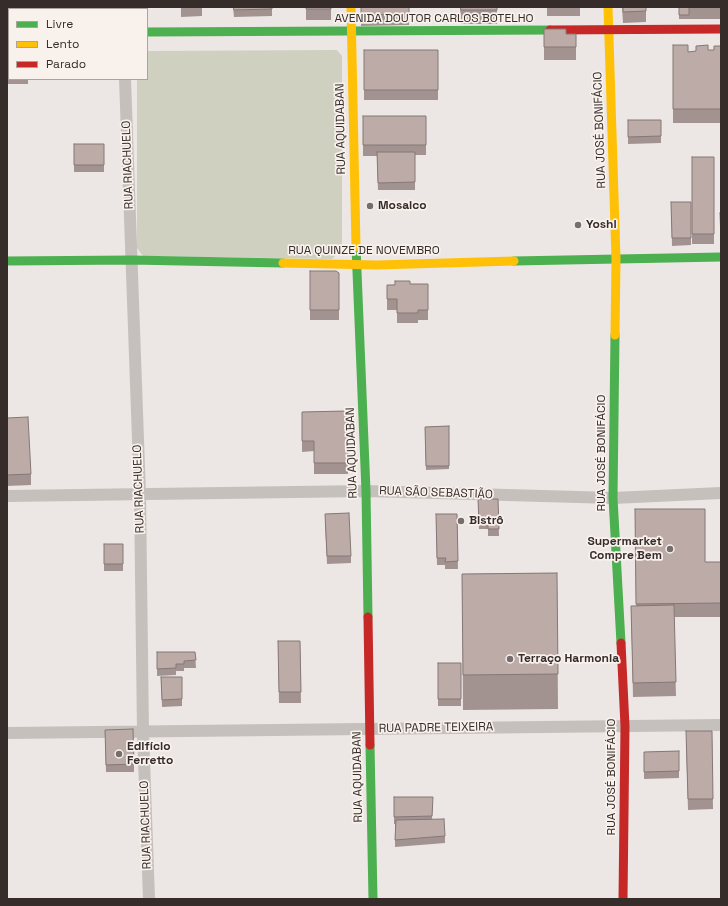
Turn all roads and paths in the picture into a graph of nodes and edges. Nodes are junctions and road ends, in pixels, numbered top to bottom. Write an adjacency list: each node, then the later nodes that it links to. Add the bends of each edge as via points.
1 (351, 7): 4 (main road, RUA AQUIDABAN)
2 (608, 7): 5 (main road, RUA JOSÉ BONIFÁCIO)
3 (721, 29): 5 (main road, AVENIDA DOUTOR CARLOS BOTELHO)
4 (351, 30): 5 (main road, AVENIDA DOUTOR CARLOS BOTELHO); 6 (main road, AVENIDA DOUTOR CARLOS BOTELHO); 12 (main road, RUA AQUIDABAN)
5 (609, 30): 9 (main road, RUA JOSÉ BONIFÁCIO)
6 (148, 32)
7 (125, 80): 10 (street, RUA RIACHUELO)
8 (721, 257): 9 (main road, RUA QUINZE DE NOVEMBRO)
9 (616, 259): 12 (main road, RUA QUINZE DE NOVEMBRO); 17 (main road, RUA JOSÉ BONIFÁCIO)
10 (131, 260): 11 (main road, RUA QUINZE DE NOVEMBRO); 12 (main road, RUA QUINZE DE NOVEMBRO); 15 (street, RUA RIACHUELO)
11 (7, 261)
12 (356, 265): 13 (main road, RUA AQUIDABAN)
13 (366, 491): 15 (street, RUA SÃO SEBASTIÃO); 17 (street, RUA SÃO SEBASTIÃO); 20 (main road, RUA AQUIDABAN)
14 (721, 493): 17 (street, RUA SÃO SEBASTIÃO)
15 (140, 495): 16 (street, RUA SÃO SEBASTIÃO); 21 (street, RUA RIACHUELO)
16 (7, 496)
17 (613, 498): 19 (main road, RUA JOSÉ BONIFÁCIO)
18 (721, 725): 19 (street, RUA PADRE TEIXEIRA)
19 (625, 726): 20 (street, RUA PADRE TEIXEIRA); 25 (main road, RUA JOSÉ BONIFÁCIO)
20 (369, 729): 21 (street, RUA PADRE TEIXEIRA); 24 (main road, RUA AQUIDABAN)
21 (143, 732): 22 (street, RUA PADRE TEIXEIRA); 23 (street, RUA RIACHUELO)
22 (7, 733)
23 (149, 899)
24 (373, 899)
25 (623, 899)

